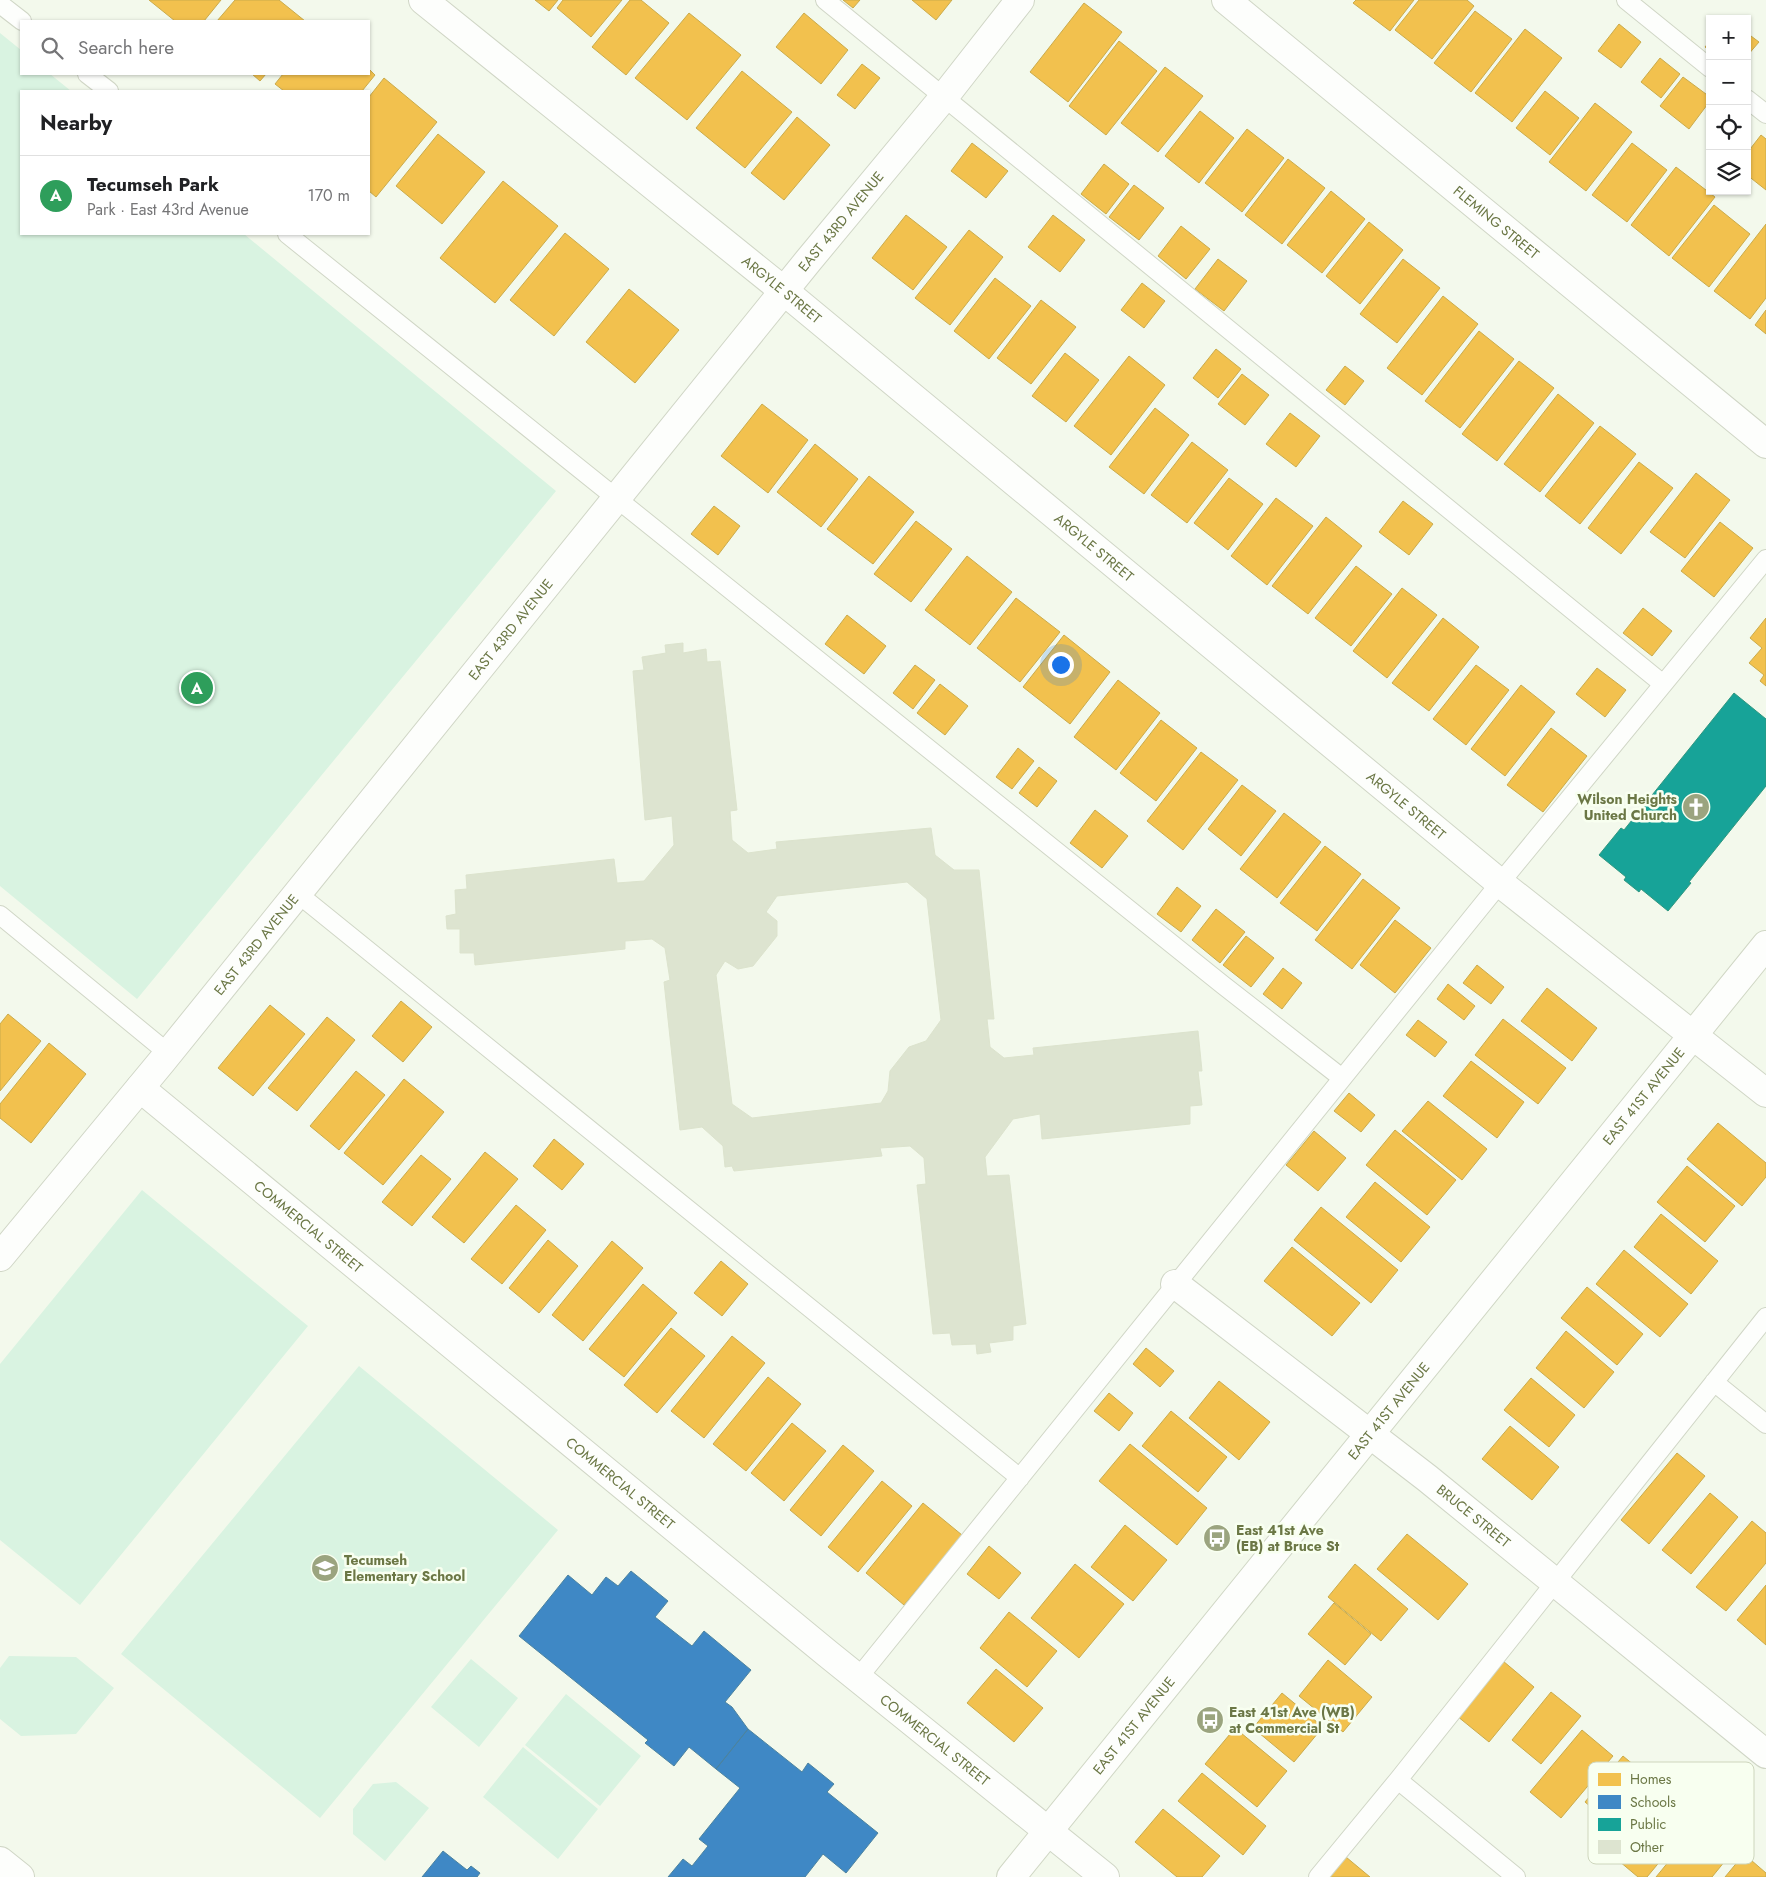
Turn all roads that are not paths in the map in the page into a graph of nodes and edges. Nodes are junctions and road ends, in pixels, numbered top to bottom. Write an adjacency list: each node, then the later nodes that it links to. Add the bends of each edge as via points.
1 (423, 0): 15 (street, ARGYLE STREET)
2 (825, 0): 11 (lane)
3 (1020, 0): 11 (street, EAST 43RD AVENUE)
4 (1226, 0): 16 (street, FLEMING STREET)
5 (1626, 0): 8 (lane)
6 (0, 4): 7 (lane)
7 (21, 20)
8 (1706, 65)
9 (88, 75): 10 (lane)
10 (108, 90)
11 (944, 97): 15 (street, EAST 43RD AVENUE); 19 (lane)
12 (1751, 102): 13 (lane)
13 (1766, 114)
14 (287, 235): 17 (lane)
15 (784, 291): 17 (street, EAST 43RD AVENUE); 20 (street, ARGYLE STREET)
16 (1766, 444)
17 (617, 498): 21 (street, EAST 43RD AVENUE); 26 (lane)
18 (1766, 559): 19 (lane)
19 (1663, 684): 20 (lane)
20 (1500, 882): 24 (street, ARGYLE STREET); 26 (lane)
21 (297, 893): 25 (street, EAST 43RD AVENUE); 36 (lane)
22 (0, 915): 25 (lane)
23 (1766, 945): 24 (street, EAST 41ST AVENUE)
24 (1693, 1035): 28 (street, ARGYLE STREET); 35 (street, EAST 41ST AVENUE)
25 (168, 1053): 27 (street, EAST 43RD AVENUE)
26 (1342, 1078): 31 (lane)
27 (140, 1088): 29 (street, EAST 43RD AVENUE); 38 (street, COMMERCIAL STREET)
28 (1766, 1093)
29 (9, 1229): 30 (street, EAST 43RD AVENUE)
30 (0, 1258)
31 (1175, 1284): 35 (street, BRUCE STREET); 36 (lane)
32 (1766, 1317): 33 (lane)
33 (1714, 1382): 34 (lane); 37 (lane)
34 (1766, 1424)
35 (1370, 1435): 37 (street, BRUCE STREET); 41 (street, EAST 41ST AVENUE)
36 (1020, 1478): 38 (lane)
37 (1555, 1581): 39 (street, BRUCE STREET); 40 (lane)
38 (858, 1678): 41 (street, COMMERCIAL STREET)
39 (1766, 1754)
40 (1398, 1780): 46 (lane); 47 (lane)
41 (1049, 1832): 44 (street, EAST 41ST AVENUE); 45 (street, COMMERCIAL STREET)
42 (0, 1861): 43 (street)
43 (20, 1877)
44 (1011, 1877)
45 (1105, 1877)
46 (1318, 1877)
47 (1516, 1877)

